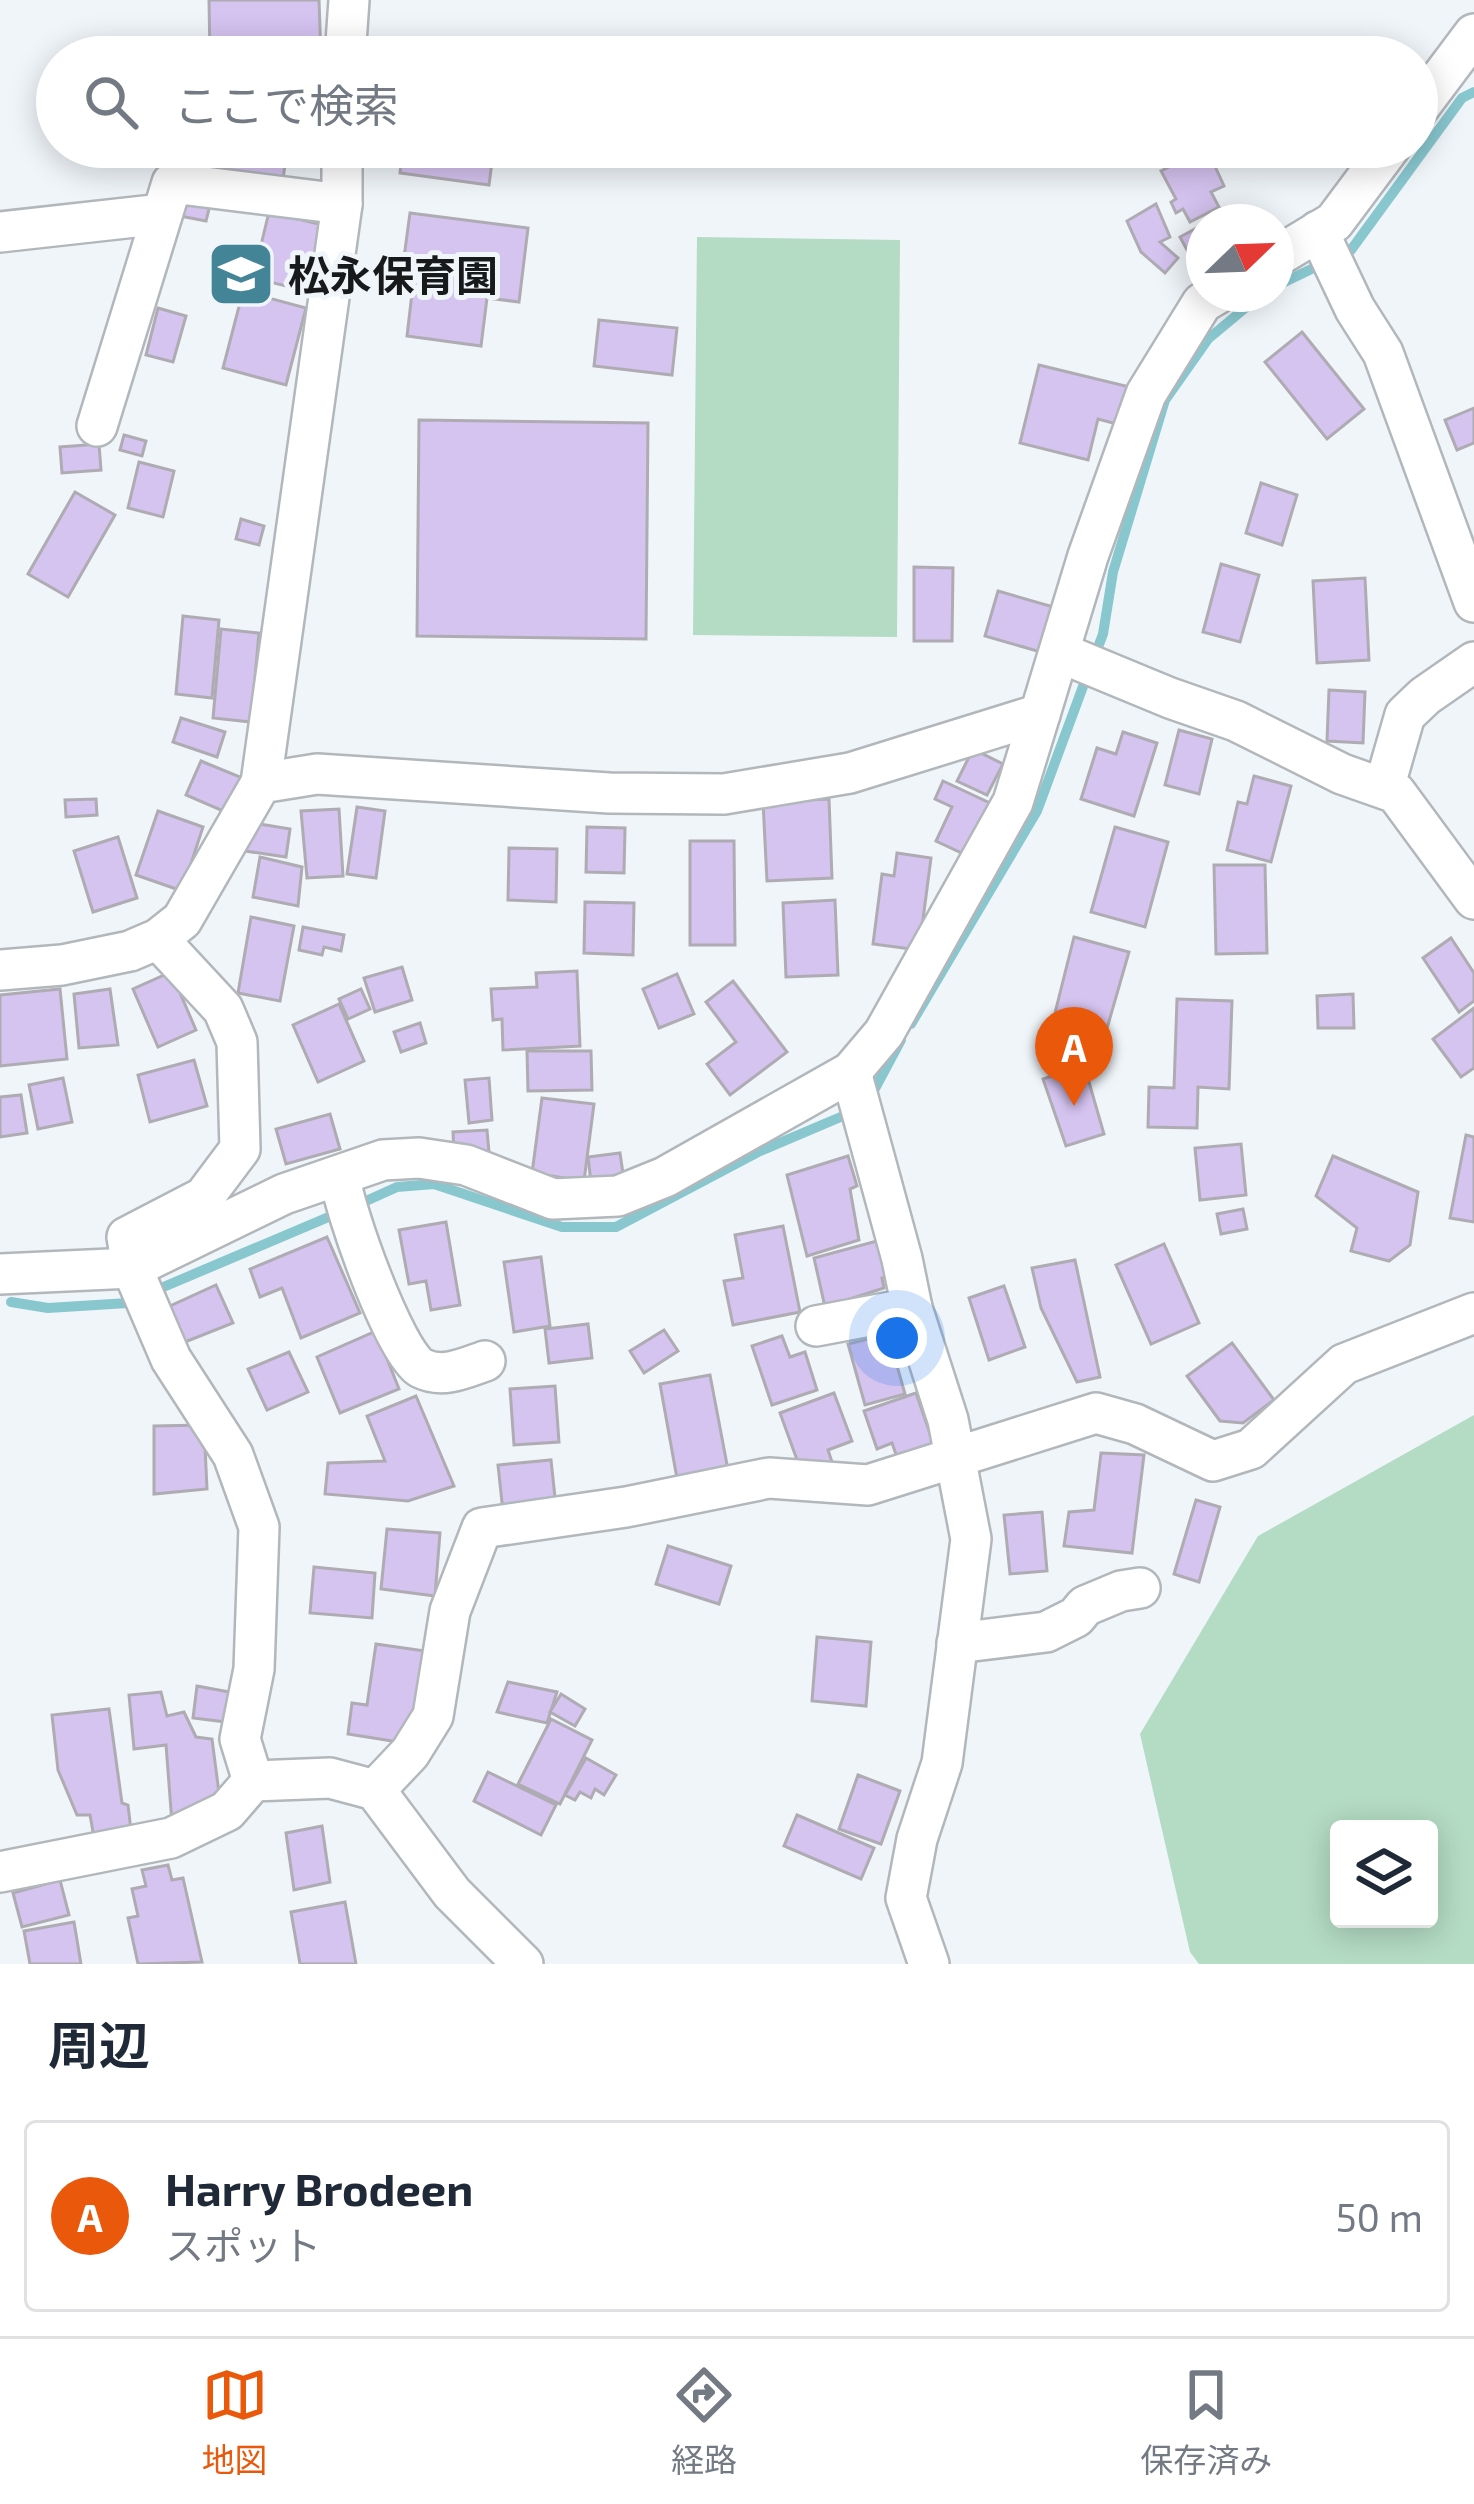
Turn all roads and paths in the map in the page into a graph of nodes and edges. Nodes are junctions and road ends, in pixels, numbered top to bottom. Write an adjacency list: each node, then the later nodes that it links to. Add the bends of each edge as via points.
1 (349, 0): 3 (street)
2 (1474, 34): 4 (street)
3 (346, 36)
4 (1438, 82)
5 (342, 168): 7 (street)
6 (1374, 168): 10 (street)
7 (342, 204): 8 (street, via 172,183); 18 (street)
8 (162, 214): 9 (street); 13 (street)
9 (0, 232)
10 (1319, 234): 11 (street); 14 (street, via 1383,353)
11 (1294, 247)
12 (1196, 312): 16 (street, via 1146,394 1088,556)
13 (97, 426)
14 (1474, 602)
15 (1474, 662): 19 (street, via 1406,715)
16 (1086, 664): 17 (street); 19 (street)
17 (1040, 714): 18 (street, via 850,772 724,794 317,774); 23 (street, via 1013,802 884,1033)
18 (260, 783): 21 (street, via 182,920)
19 (1384, 788): 20 (street, via 1396,793)
20 (1474, 899)
21 (158, 939): 22 (street, via 62,965); 25 (street, via 223,1009 237,1042 240,1148 204,1197 127,1237)
22 (0, 970)
23 (851, 1072): 24 (street, via 619,1196 553,1199 466,1165 419,1158 383,1160); 27 (street)
24 (345, 1200): 25 (street, via 284,1195); 30 (street, via 407,1357 445,1374)
25 (132, 1268): 26 (street); 34 (street, via 171,1359 233,1455 259,1527 254,1669 241,1739)
26 (0, 1274)
27 (911, 1308): 29 (street); 31 (street)
28 (1474, 1313): 31 (street, via 1344,1364 1251,1449 1213,1461 1096,1413)
29 (817, 1326)
30 (485, 1361)
31 (955, 1458): 33 (street, via 971,1539); 35 (street, via 868,1485 769,1478 482,1528 451,1611 433,1716)
32 (1140, 1588): 33 (street, via 1085,1606 1046,1632)
33 (957, 1642): 38 (street, via 942,1763 906,1898)
34 (254, 1781): 35 (street, via 329,1778); 36 (street, via 227,1811 171,1838)
35 (374, 1790): 37 (street, via 452,1893)
36 (0, 1872)
37 (523, 1964)
38 (928, 1964)

